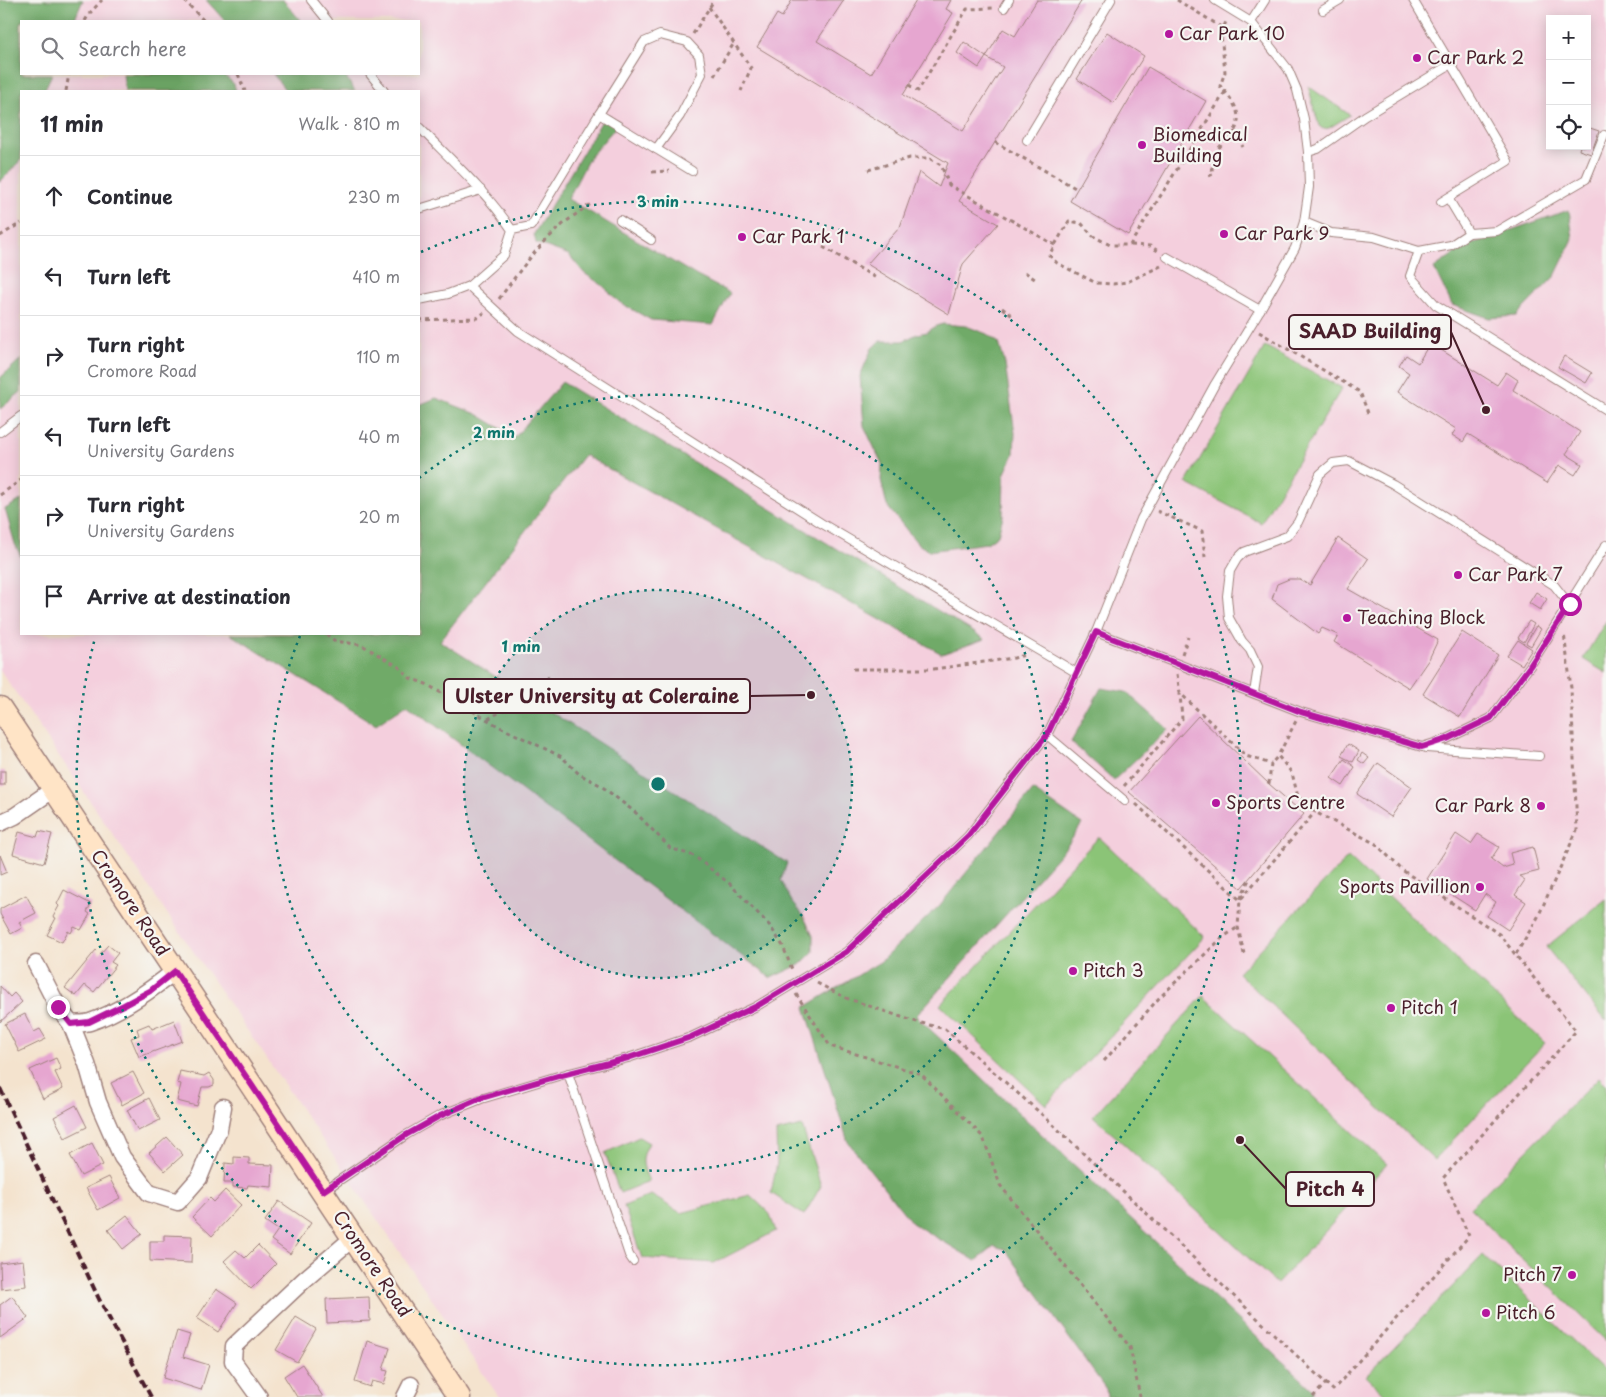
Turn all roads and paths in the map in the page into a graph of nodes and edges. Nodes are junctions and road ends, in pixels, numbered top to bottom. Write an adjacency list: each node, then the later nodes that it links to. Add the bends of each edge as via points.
1 (102, 0): 16 (path)
2 (184, 0): 17 (path)
3 (312, 0): 18 (lane)
4 (714, 0): 12 (path)
5 (1010, 0): 13 (lane)
6 (1111, 0): 36 (lane)
7 (1177, 0): 20 (path)
8 (1215, 0): 14 (lane)
9 (1265, 0): 19 (lane)
10 (1340, 0): 15 (lane)
11 (1413, 0): 22 (lane)
12 (709, 7): 21 (path); 30 (path, via 752,68)
13 (1004, 8): 26 (path, via 967,9 918,91)
14 (1231, 10): 19 (lane); 20 (path)
15 (1323, 10)
16 (86, 20)
17 (203, 20)
18 (327, 20)
19 (1251, 22): 40 (lane, via 1288,69 1302,109)
20 (1223, 28): 31 (path, via 1225,72 1220,86)
21 (687, 42): 32 (lane, via 660,35 644,42); 39 (lane, via 699,55 702,74 680,116)
22 (1451, 64): 40 (lane, via 1318,149); 52 (lane, via 1508,161 1444,200)
23 (69, 75): 27 (path)
24 (238, 75): 28 (path)
25 (371, 75): 29 (lane)
26 (909, 85)
27 (66, 90)
28 (245, 90)
29 (383, 90)
30 (741, 91)
31 (1225, 92): 34 (path, via 1238,111); 56 (path)
32 (599, 114): 39 (lane); 51 (lane, via 531,226)
33 (420, 128): 45 (lane)
34 (1234, 131): 38 (path); 43 (path, via 1213,157 1213,174)
35 (1604, 135): 52 (lane, via 1586,179 1497,231)
36 (1028, 140)
37 (995, 142): 44 (path)
38 (1244, 147)
39 (656, 149): 42 (lane)
40 (1308, 152): 49 (lane, via 1309,187)
41 (868, 170): 55 (path, via 910,158 929,158 941,165 949,185)
42 (692, 171)
43 (1209, 176)
44 (1077, 189)
45 (481, 190): 47 (lane); 51 (lane)
46 (593, 202): 66 (path, via 571,216 530,256)
47 (420, 209)
48 (620, 220): 54 (lane)
49 (1304, 222): 58 (lane, via 1331,233 1374,237); 68 (lane, via 1295,248)
50 (20, 224): 53 (path)
51 (512, 230): 64 (lane, via 504,255)
52 (1470, 233): 58 (lane, via 1450,245)
53 (0, 236)
54 (651, 240)
55 (1055, 245): 56 (path, via 1069,221 1081,223 1093,236 1110,245); 60 (path, via 1049,254 1058,263 1096,283 1128,282 1161,266)
56 (1130, 245): 59 (path, via 1150,246)
57 (823, 247): 62 (path)
58 (1419, 251): 72 (lane, via 1410,276 1436,305)
59 (1167, 257): 68 (lane)
60 (1166, 269)
61 (1025, 272): 63 (path)
62 (878, 279)
63 (1036, 280)
64 (469, 286): 65 (lane); 66 (lane)
65 (420, 300)
66 (492, 308): 70 (path, via 477,318); 86 (lane, via 518,331 821,523)
67 (1002, 308): 69 (path)
68 (1260, 310): 78 (lane, via 1215,384)
69 (1014, 317)
70 (420, 320)
71 (1254, 338): 73 (path, via 1259,332 1360,392)
72 (1606, 410)
73 (1368, 413)
74 (20, 417): 75 (lane)
75 (0, 432)
76 (20, 481): 77 (path)
77 (0, 495)
78 (1148, 507): 80 (path, via 1202,531); 83 (lane)
79 (1606, 544): 81 (lane)
80 (1205, 557)
81 (1570, 604): 82 (lane); 91 (lane, via 1554,585 1393,484 1349,461 1333,463 1320,474 1298,522 1287,536 1244,552 1230,571 1226,596 1229,618 1258,667)
82 (1562, 615): 97 (lane, via 1530,666 1491,718); 111 (path, via 1571,688 1577,830 1538,917)
83 (1096, 632): 87 (lane); 89 (lane)
84 (327, 635): 95 (path, via 335,641 362,645 399,667 410,678)
85 (1188, 637): 87 (path)
86 (1037, 651): 88 (path, via 1014,658 934,669); 89 (lane)
87 (1179, 664): 91 (lane); 92 (path)
88 (852, 669)
89 (1077, 673): 96 (lane)
90 (550, 677): 95 (path, via 524,698)
91 (1254, 692): 94 (lane)
92 (1180, 693): 100 (path, via 1246,756); 104 (path, via 1182,719 1121,790)
93 (0, 708): 102 (main road, Cromore Road)
94 (1301, 712): 97 (lane); 98 (path)
95 (487, 720): 113 (path, via 562,757 579,774 636,812 670,848 694,856 730,884 770,926)
96 (1047, 735): 103 (lane); 115 (lane, via 960,843 846,952)
97 (1422, 747): 99 (lane)
98 (1278, 756): 100 (path); 105 (path, via 1292,773 1298,797)
99 (1539, 756)
100 (1272, 764): 101 (path)
101 (1269, 784)
102 (54, 788): 106 (street); 114 (main road, Cromore Road)
103 (1126, 801): 104 (path)
104 (1134, 803): 108 (path)
105 (1315, 812): 108 (path); 111 (path, via 1376,844 1402,870 1499,934)
106 (0, 822)
107 (1250, 877): 108 (path)
108 (1240, 900): 109 (path)
109 (1238, 927): 110 (path); 118 (path, via 1222,938 1159,998)
110 (1244, 954)
111 (1516, 955): 124 (path, via 1576,1031 1443,1178 1469,1236 1333,1390)
112 (36, 964): 117 (street, via 58,1007)
113 (793, 970): 115 (path); 116 (path)
114 (175, 971): 117 (street, via 150,991 124,1005 89,1022); 121 (main road, Cromore Road)
115 (805, 977): 116 (lane); 124 (path, via 846,998 945,1029 1046,1119)
116 (791, 985): 119 (lane, via 757,1006 691,1037); 127 (path, via 830,1046 921,1074 983,1137 1000,1185 1130,1347)
117 (71, 1024): 120 (street, via 98,1102 122,1157 149,1193 178,1202 199,1178 219,1129)
118 (1104, 1061)
119 (568, 1073): 121 (lane, via 481,1098 440,1116); 123 (lane)
120 (223, 1106)
121 (323, 1191): 122 (main road, Cromore Road)
122 (354, 1237): 125 (street, via 234,1346 233,1361); 126 (main road, Cromore Road)
123 (633, 1261)
124 (1326, 1383): 128 (path)
125 (259, 1397)
126 (460, 1397)
127 (1140, 1397)
128 (1314, 1397)

